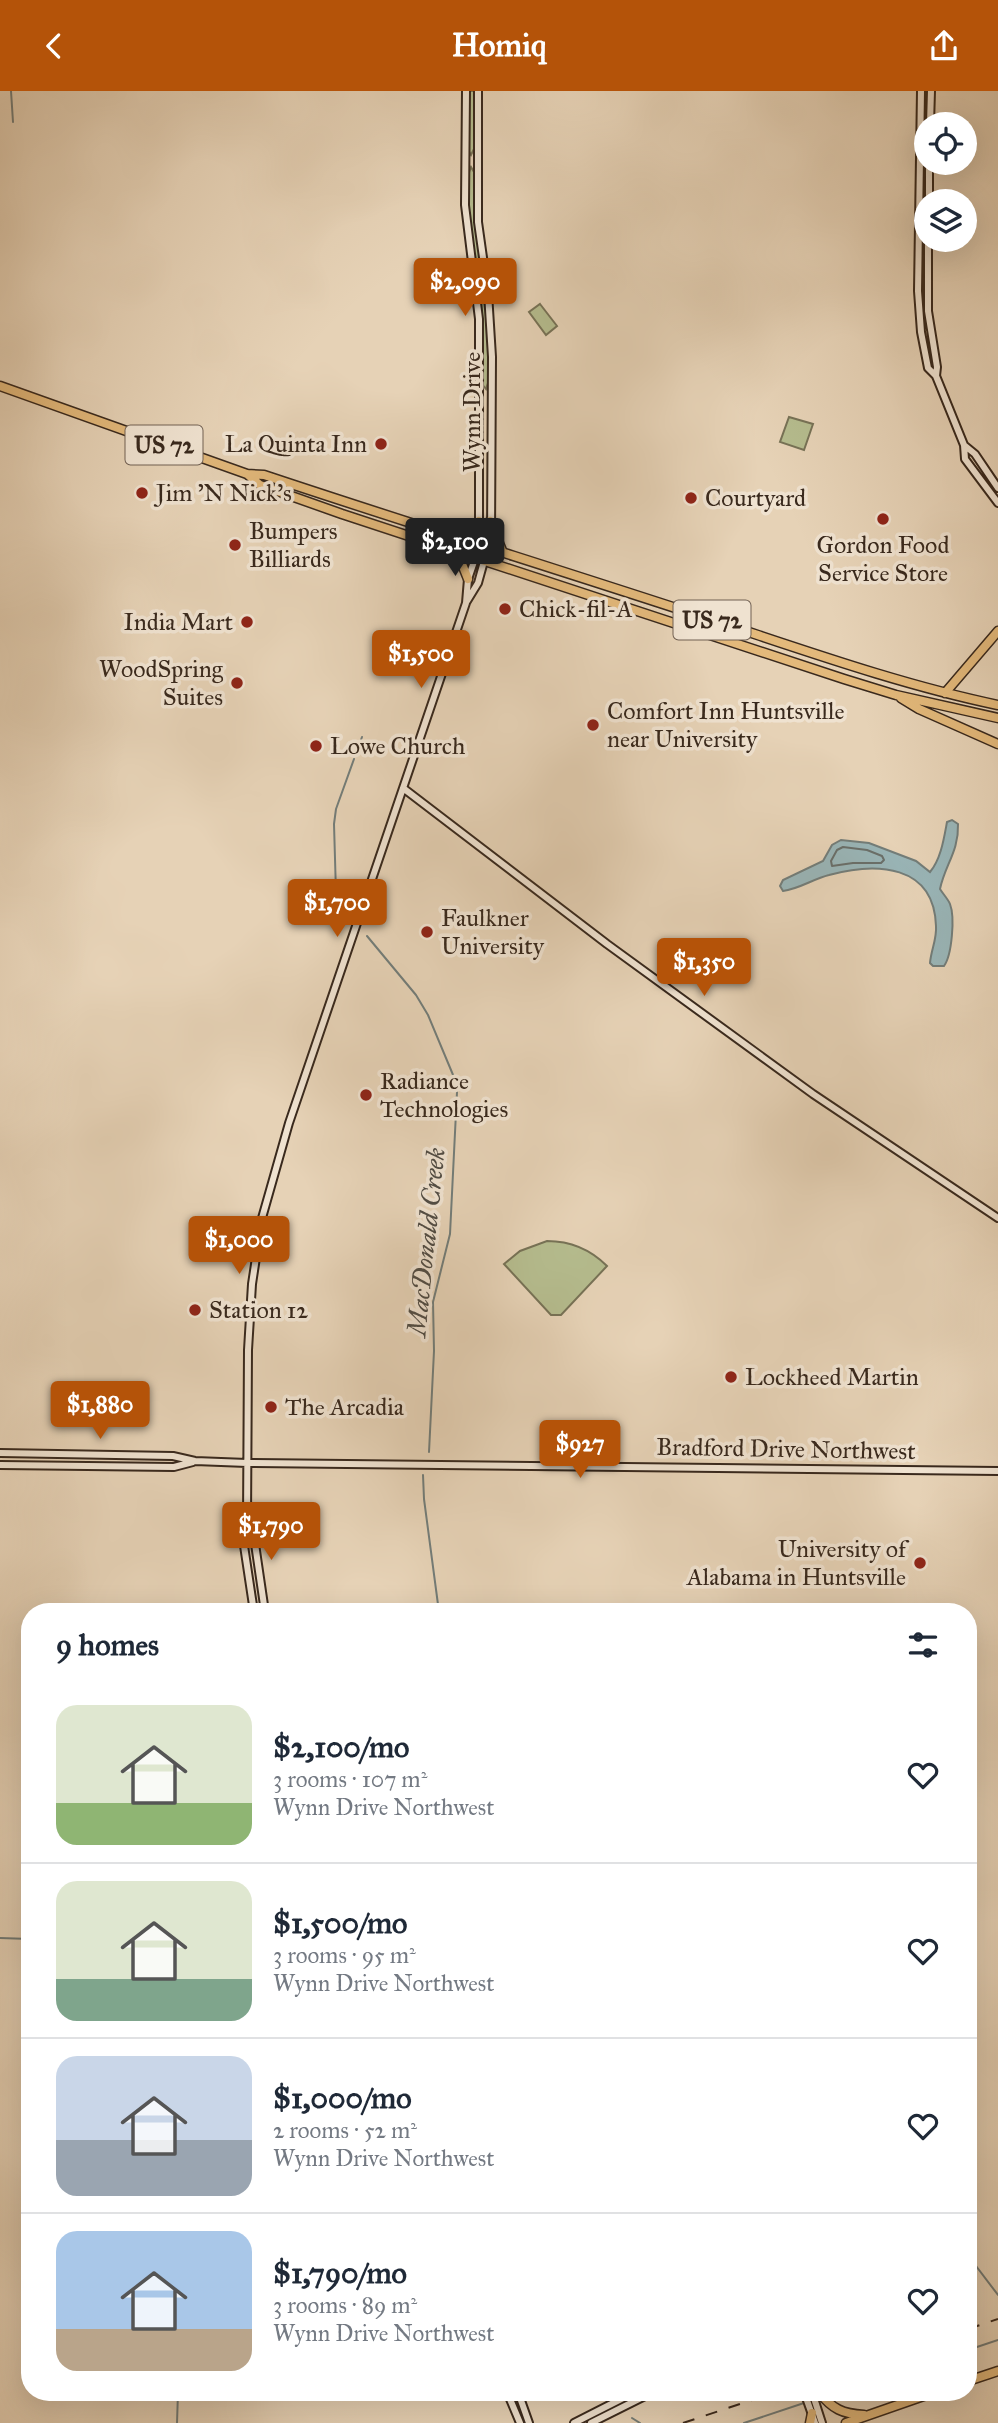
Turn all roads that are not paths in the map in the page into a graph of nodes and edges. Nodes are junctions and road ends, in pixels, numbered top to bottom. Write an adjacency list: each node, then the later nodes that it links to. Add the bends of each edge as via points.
1 (466, 91): 13 (street, Wynn Drive, via 465,205 479,319)
2 (478, 91): 14 (street, Wynn Drive, via 478,222 492,357)
3 (921, 91): 7 (street, via 918,291 926,356)
4 (931, 91): 5 (street)
5 (930, 112)
6 (928, 252): 7 (street, via 928,311)
7 (936, 376): 9 (street)
8 (0, 386): 10 (highway, US 72)
9 (964, 445): 11 (street); 12 (street, via 965,459)
10 (247, 474): 15 (highway, US 72, via 264,475); 18 (highway, US 72, via 260,485)
11 (998, 488)
12 (998, 503)
13 (480, 521): 15 (highway); 16 (street, Wynn Drive)
14 (490, 521): 17 (street, Wynn Drive); 19 (highway)
15 (461, 541): 16 (highway, US 72)
16 (479, 547): 17 (highway, US 72); 20 (street, Wynn Drive)
17 (489, 549): 19 (highway, US 72); 21 (street, Wynn Drive)
18 (453, 551): 20 (highway, US 72); 22 (highway)
19 (503, 553): 25 (highway, US 72)
20 (475, 559): 21 (highway, US 72); 22 (street, Wynn Drive)
21 (485, 562): 23 (street, Wynn Drive); 26 (highway, US 72)
22 (468, 579): 23 (street, Wynn Drive)
23 (466, 603): 30 (street)
24 (998, 631): 25 (highway)
25 (945, 693): 27 (highway, US 72)
26 (896, 695): 28 (highway, US 72); 29 (highway)
27 (998, 705)
28 (998, 717)
29 (998, 744)
30 (403, 788): 31 (street, via 813,1094); 34 (street, via 289,1123 262,1218 251,1298)
31 (998, 1218)
32 (0, 1454): 33 (street, Bradford Drive Northwest, via 173,1456)
33 (195, 1461): 34 (street, Bradford Drive Northwest); 35 (street, Bradford Drive Northwest, via 174,1467)
34 (247, 1463): 36 (street, Bradford Drive Northwest); 37 (street)
35 (0, 1465)
36 (998, 1471)
37 (247, 1521): 38 (street, via 243,1539); 39 (street, via 254,1537)
38 (253, 1603)
39 (264, 1603)
40 (998, 2371): 41 (highway)
41 (977, 2378)
42 (511, 2401): 53 (street)
43 (521, 2401): 52 (street)
44 (617, 2401): 54 (street)
45 (635, 2401): 55 (street)
46 (809, 2401): 50 (street)
47 (813, 2401): 50 (street)
48 (827, 2401): 51 (highway, via 841,2412)
49 (910, 2401): 51 (highway)
50 (815, 2412): 56 (highway); 57 (street)
51 (871, 2415): 58 (highway)
52 (529, 2421)
53 (520, 2422)
54 (574, 2423)
55 (591, 2423)
56 (812, 2423)
57 (822, 2423)
58 (846, 2423)

